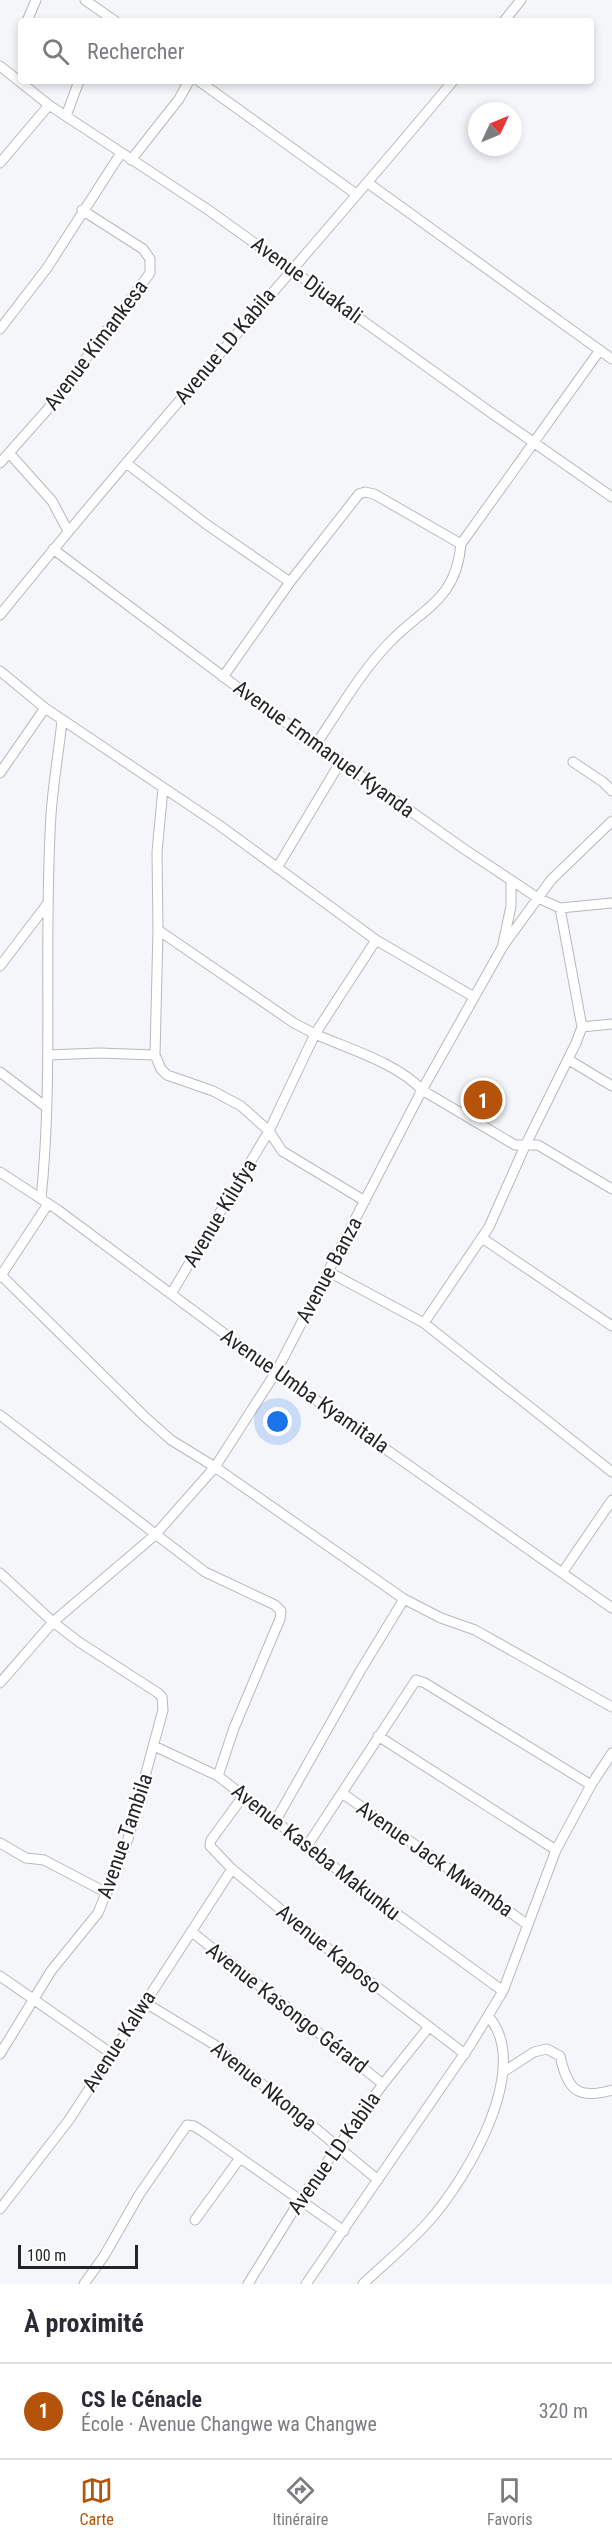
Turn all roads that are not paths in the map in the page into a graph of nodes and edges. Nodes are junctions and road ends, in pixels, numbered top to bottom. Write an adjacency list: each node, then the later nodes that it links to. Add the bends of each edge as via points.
1 (36, 0): 4 (street)
2 (85, 0): 5 (street)
3 (521, 0): 6 (street)
4 (28, 18)
5 (111, 18)
6 (506, 18)
7 (0, 66): 8 (street, Avenue Djuakali)
8 (18, 77)
9 (28, 84): 14 (street, Avenue Djuakali)
10 (78, 84): 15 (street)
11 (187, 84): 17 (street)
12 (203, 84): 20 (street)
13 (450, 84): 19 (street, Avenue LD Kabila)
14 (49, 105): 15 (street, Avenue Djuakali); 18 (street)
15 (66, 116): 16 (street, Avenue Djuakali)
16 (121, 153): 17 (street, Avenue Djuakali); 21 (street)
17 (131, 160): 22 (street, Avenue Djuakali)
18 (0, 163)
19 (368, 183): 20 (street, Avenue LD Kabila); 24 (street)
20 (356, 194): 22 (street, Avenue LD Kabila)
21 (82, 210): 23 (street, via 47,268); 27 (street, Avenue Kimankesa, via 143,249 150,259 150,273 47,411)
22 (291, 269): 26 (street, Avenue Djuakali); 28 (street, Avenue LD Kabila)
23 (0, 329)
24 (600, 350): 25 (street); 26 (street)
25 (612, 359)
26 (533, 443): 29 (street, Avenue Djuakali); 31 (street)
27 (4, 456): 30 (street, via 52,501)
28 (126, 463): 30 (street, Avenue LD Kabila); 33 (street)
29 (612, 497)
30 (68, 531): 32 (street, Avenue LD Kabila)
31 (460, 544): 33 (street, via 365,492 354,500); 39 (street, via 458,566 445,592 388,644)
32 (53, 549): 34 (street, Avenue LD Kabila); 36 (street, Avenue Emmanuel Kyanda)
33 (290, 582): 36 (street)
34 (0, 615)
35 (0, 671): 37 (street)
36 (223, 677): 39 (street, Avenue Emmanuel Kyanda)
37 (45, 708): 38 (street); 42 (street)
38 (63, 720): 43 (street); 49 (street, via 52,798)
39 (316, 744): 40 (street, Avenue Emmanuel Kyanda)
40 (340, 761): 46 (street); 47 (street, Avenue Emmanuel Kyanda)
41 (573, 762): 44 (street)
42 (0, 772)
43 (163, 788): 46 (street); 52 (street, via 157,852)
44 (612, 791)
45 (612, 821): 48 (street, Avenue Banza, via 566,863)
46 (277, 868): 53 (street)
47 (511, 881): 48 (street, Avenue Emmanuel Kyanda); 54 (street, via 511,906)
48 (538, 898): 51 (street, Avenue Emmanuel Kyanda); 54 (street, Avenue Banza)
49 (48, 903): 55 (street); 60 (street)
50 (612, 903): 51 (street, Avenue Emmanuel Kyanda)
51 (560, 908): 58 (street)
52 (158, 930): 59 (street); 61 (street)
53 (376, 940): 56 (street); 59 (street, Avenue Kilufya)
54 (503, 946): 56 (street, Avenue Banza)
55 (0, 966)
56 (474, 997): 65 (street, Avenue Banza)
57 (612, 1024): 58 (street)
58 (582, 1027): 62 (street)
59 (315, 1034): 65 (street, via 397,1071); 67 (street, Avenue Kilufya)
60 (48, 1055): 61 (street); 66 (street)
61 (155, 1055): 67 (street, via 167,1075 241,1106)
62 (569, 1060): 64 (street); 68 (street)
63 (0, 1072): 66 (street)
64 (612, 1086)
65 (422, 1090): 68 (street, via 515,1145); 71 (street, Avenue Banza)
66 (46, 1107): 72 (street)
67 (269, 1131): 71 (street, via 282,1150); 76 (street, Avenue Kilufya)
68 (525, 1146): 70 (street, via 538,1145); 73 (street)
69 (0, 1172): 72 (street, Avenue Umba Kyamitala)
70 (612, 1189)
71 (365, 1201): 74 (street, Avenue Banza)
72 (45, 1202): 75 (street); 76 (street, Avenue Umba Kyamitala)
73 (482, 1238): 77 (street); 78 (street)
74 (329, 1272): 77 (street); 79 (street, Avenue Banza)
75 (0, 1277): 81 (street, via 163,1434)
76 (171, 1294): 79 (street, Avenue Umba Kyamitala)
77 (424, 1323): 82 (street)
78 (612, 1326)
79 (276, 1372): 81 (street, Avenue Banza); 86 (street, Avenue Umba Kyamitala)
80 (0, 1415): 84 (street)
81 (215, 1467): 84 (street, Avenue Banza); 87 (street)
82 (612, 1472)
83 (612, 1500): 86 (street)
84 (155, 1535): 89 (street, Avenue Banza); 95 (street, via 205,1572 282,1611)
85 (0, 1573): 89 (street)
86 (562, 1573): 88 (street, Avenue Umba Kyamitala)
87 (404, 1599): 91 (street, via 475,1630); 99 (street)
88 (612, 1608)
89 (53, 1622): 90 (street, Avenue Banza); 93 (street, Avenue Tambila, via 162,1697 163,1710)
90 (0, 1683)
91 (612, 1707)
92 (378, 1736): 96 (street, via 413,1682 419,1680); 97 (street); 102 (street)
93 (154, 1746): 95 (street, Avenue Kaseba Makunku); 104 (street, Avenue Tambila, via 128,1839)
94 (612, 1753): 96 (street)
95 (218, 1776): 98 (street, Avenue Kaseba Makunku)
96 (591, 1785): 102 (street)
97 (342, 1793): 101 (street); 105 (street, Avenue Jack Mwamba)
98 (243, 1795): 99 (street, Avenue Kaseba Makunku); 103 (street, Avenue Kaposo, via 209,1844)
99 (276, 1820): 101 (street, Avenue Kaseba Makunku)
100 (0, 1843): 104 (street, via 26,1858 44,1860)
101 (307, 1846): 108 (street, Avenue Kaseba Makunku)
102 (556, 1850): 105 (street)
103 (232, 1869): 106 (street, Avenue Kalwa); 112 (street, Avenue Kaposo)
104 (107, 1893): 109 (street, Avenue Tambila, via 91,1924 63,1955)
105 (528, 1925): 108 (street)
106 (192, 1932): 110 (street, Avenue Kalwa); 117 (street, Avenue Kasongo Gérard)
107 (0, 1976): 109 (street)
108 (503, 1991): 111 (street)
109 (33, 1999): 113 (street, Avenue Tambila); 114 (street)
110 (144, 2002): 114 (street, Avenue Kalwa); 119 (street, Avenue Nkonga, via 215,2045)
111 (489, 2016): 115 (street); 116 (street, via 503,2042)
112 (428, 2028): 115 (street, Avenue Kaposo); 117 (street, Avenue LD Kabila)
113 (0, 2054)
114 (112, 2054): 123 (street, Avenue Kalwa, via 69,2120)
115 (465, 2054): 121 (street)
116 (503, 2072): 118 (street, via 534,2052 547,2049 560,2056 567,2082 574,2090 589,2094); 129 (street, via 485,2132 457,2182 430,2220)
117 (383, 2084): 119 (street, Avenue LD Kabila)
118 (612, 2090)
119 (340, 2147): 121 (street, Avenue Nkonga); 122 (street, Avenue LD Kabila)
120 (240, 2158): 122 (street); 124 (street); 126 (street, via 187,2125)
121 (378, 2180): 125 (street)
122 (300, 2200): 125 (street); 127 (street, Avenue LD Kabila)
123 (0, 2209)
124 (195, 2220)
125 (344, 2231): 128 (street)
126 (84, 2284)
127 (248, 2284)
128 (306, 2284)
129 (363, 2284)

